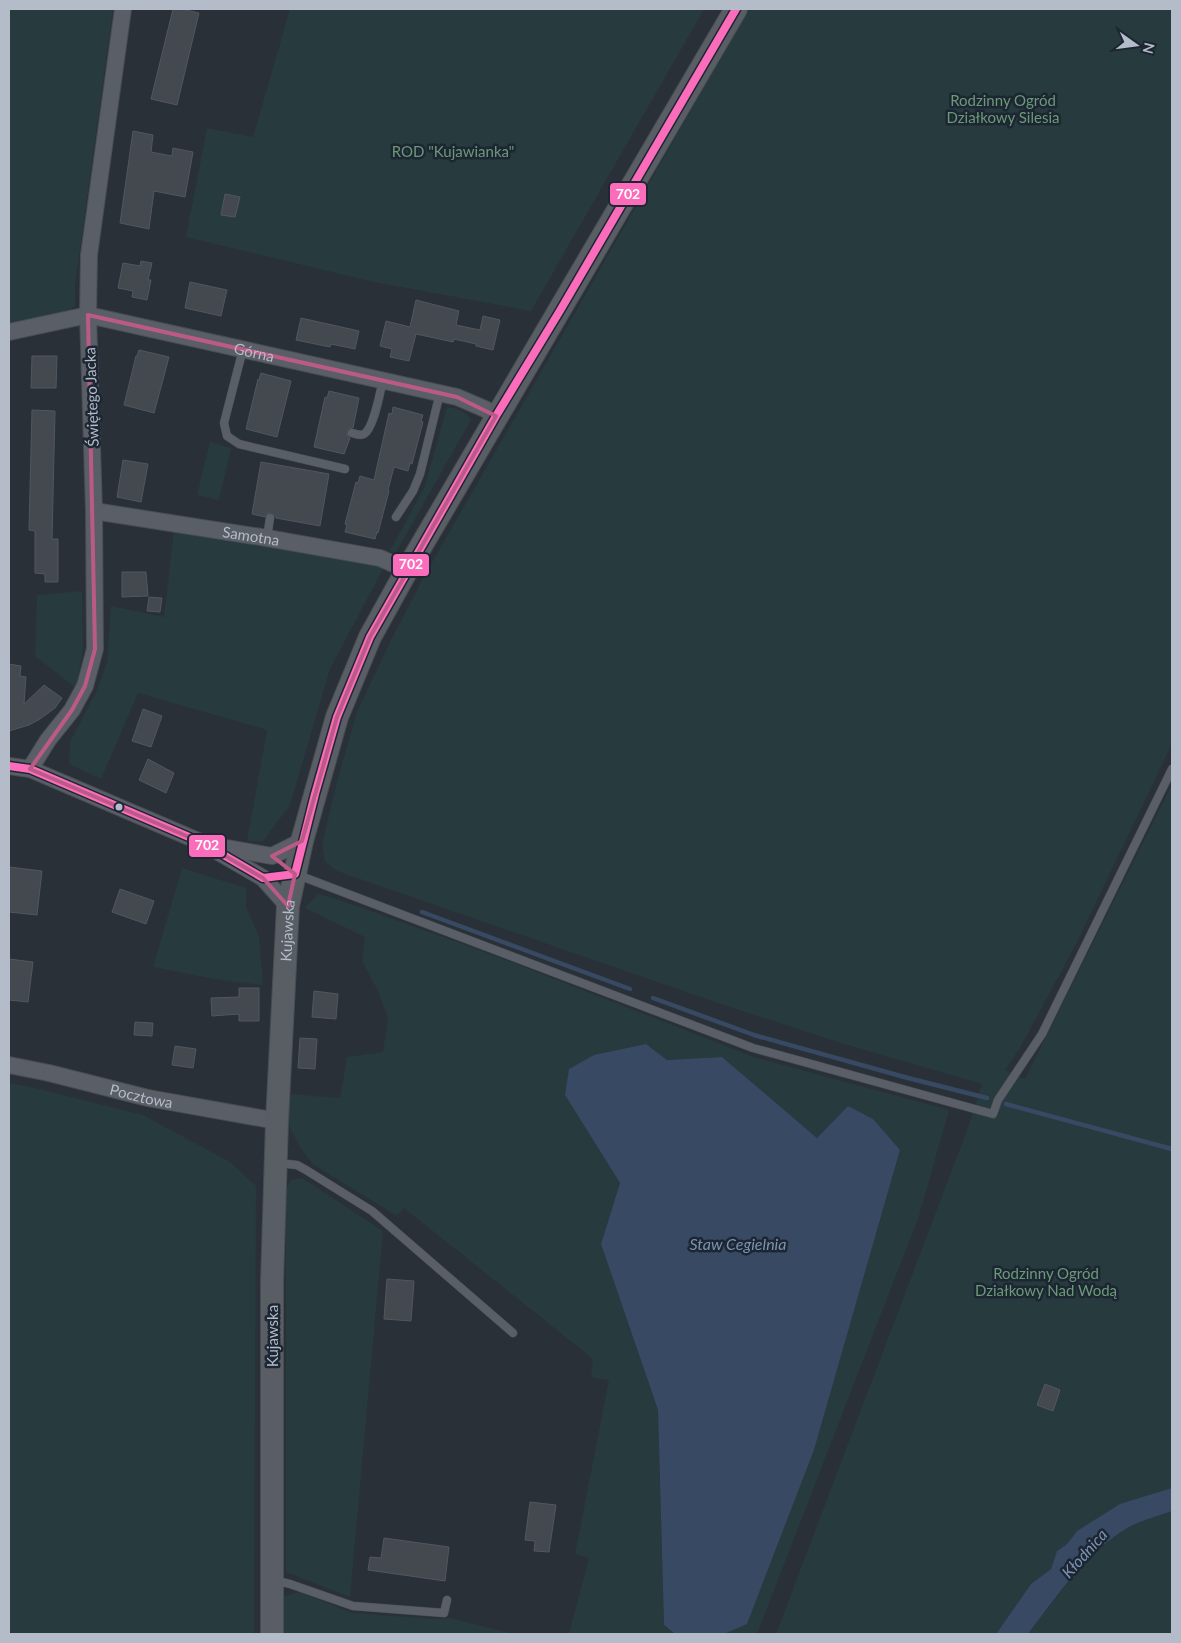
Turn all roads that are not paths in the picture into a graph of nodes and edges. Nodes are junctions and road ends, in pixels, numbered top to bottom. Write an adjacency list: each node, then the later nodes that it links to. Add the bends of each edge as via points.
1 (123, 9): 3 (street, Świętego Jacka, via 89,255)
2 (736, 9): 8 (street, Kujawska)
3 (88, 315): 4 (street, Górna); 5 (street, Górna); 11 (street, Świętego Jacka)
4 (9, 332)
5 (243, 349): 6 (street, Górna); 10 (lane, via 224,423 227,436 239,444)
6 (383, 380): 7 (street, Górna); 9 (lane, via 366,433)
7 (440, 393): 8 (street, Górna, via 457,396); 12 (lane, via 420,474)
8 (496, 416): 15 (street, Kujawska)
9 (352, 433)
10 (345, 469)
11 (94, 511): 14 (street, Samotna); 17 (street, Świętego Jacka, via 95,649 85,686 72,710)
12 (396, 517)
13 (270, 518): 14 (lane)
14 (267, 538): 15 (street, Samotna, via 380,558)
15 (407, 570): 19 (street, Kujawska, via 370,637 337,717)
16 (9, 766): 17 (street)
17 (30, 769): 20 (street)
18 (1172, 769): 22 (lane, via 1042,1034 998,1100 993,1114 753,1048)
19 (302, 841): 21 (street); 22 (street, Kujawska)
20 (203, 843): 21 (street); 23 (street)
21 (272, 856): 22 (street)
22 (295, 874): 23 (street); 24 (street, Kujawska)
23 (263, 878): 24 (street)
24 (288, 906): 26 (street, Kujawska)
25 (9, 1065): 26 (street, Pocztowa, via 148,1098)
26 (277, 1121): 27 (street, Kujawska)
27 (275, 1163): 28 (lane, via 288,1163 306,1170 372,1211); 29 (street, Kujawska)
28 (513, 1333)
29 (272, 1580): 30 (lane, via 353,1606 444,1613); 31 (street, Kujawska)
30 (447, 1600)
31 (272, 1634)

